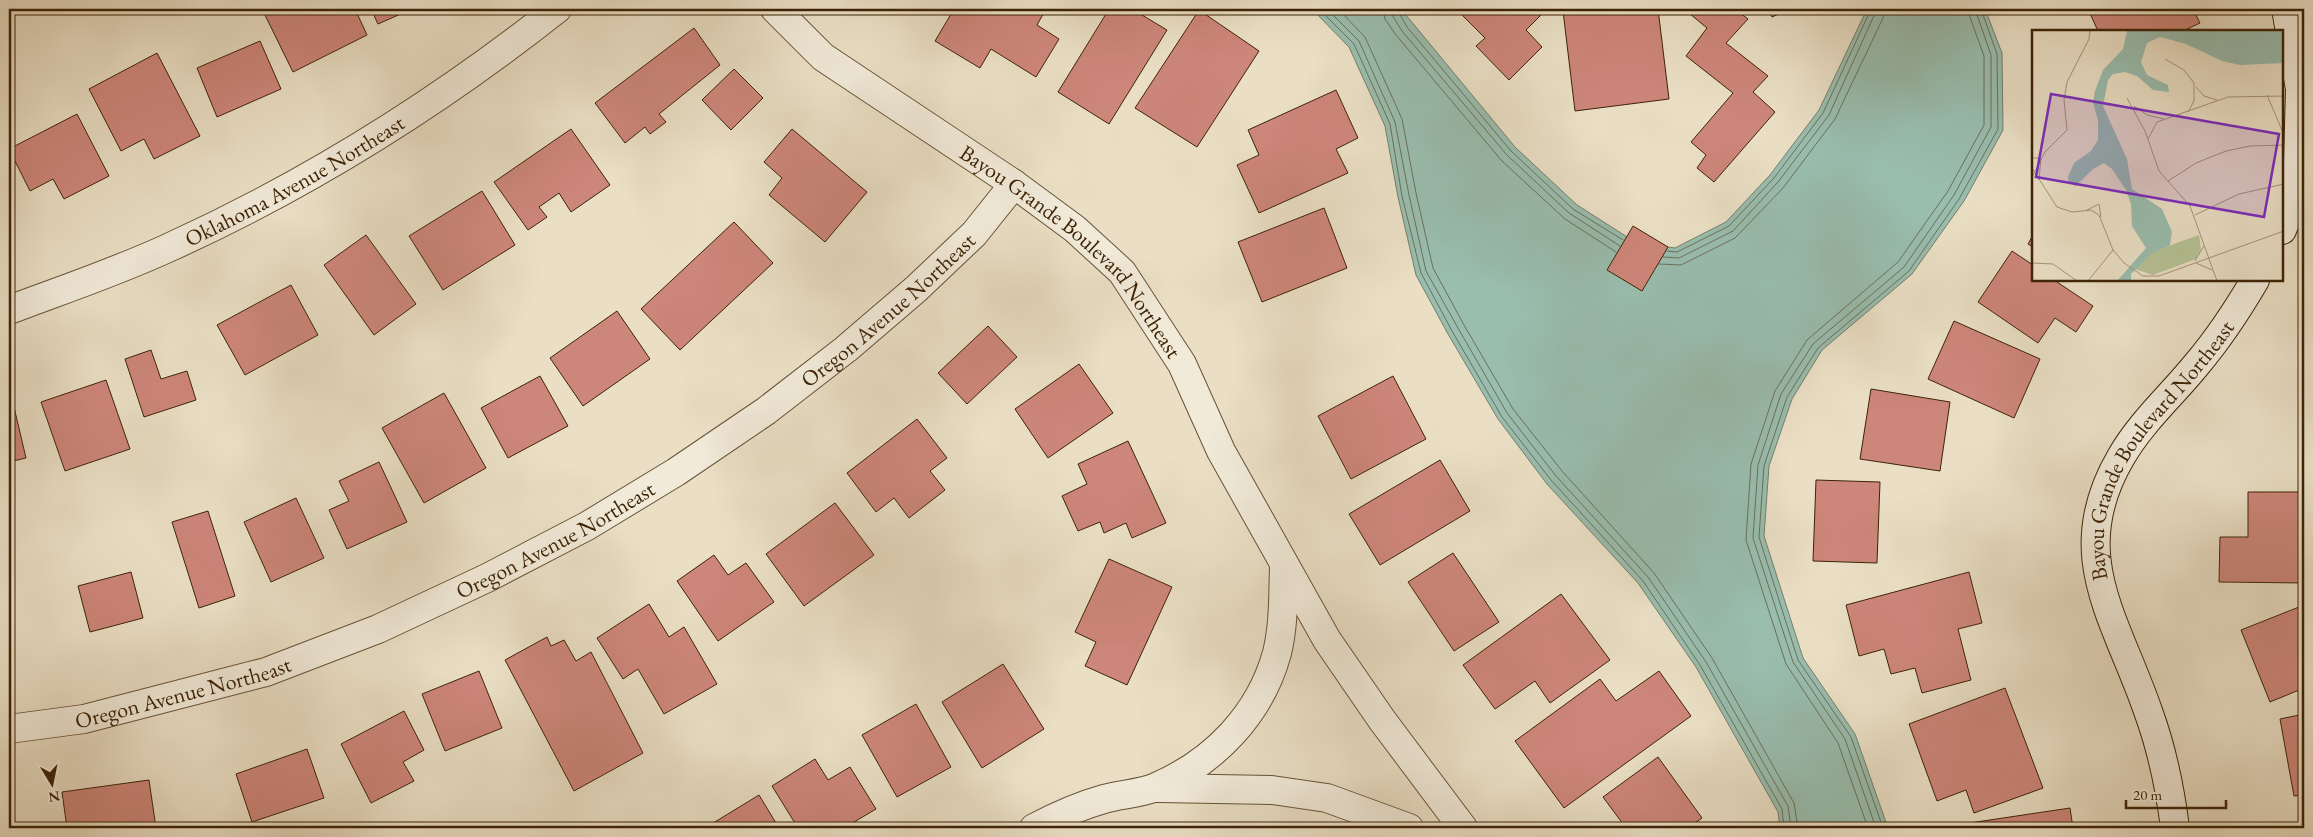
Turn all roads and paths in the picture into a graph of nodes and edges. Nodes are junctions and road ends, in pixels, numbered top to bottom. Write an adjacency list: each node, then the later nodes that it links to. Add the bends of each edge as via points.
1 (557, 9): 8 (street, Oklahoma Avenue Northeast, via 489,62 406,117 291,186 168,248)
2 (775, 9): 4 (street, Bayou Grande Boulevard Northeast, via 823,57)
3 (2286, 9): 5 (street, via 2300,89)
4 (1014, 184): 9 (street, Bayou Grande Boulevard Northeast, via 1075,228 1122,272 1182,364 1221,451); 10 (street, Oregon Avenue Northeast, via 974,234 846,348 741,428 587,526 488,578 378,629 266,672 84,719)
5 (2302, 188): 6 (street)
6 (2283, 228)
7 (2254, 281): 15 (street, Bayou Grande Boulevard Northeast, via 2198,363 2145,423 2122,456 2105,488 2097,515 2094,541 2104,597 2165,763)
8 (9, 310)
9 (1284, 566): 11 (street, via 1277,653 1246,718 1222,746); 14 (street, Bayou Grande Boulevard Northeast, via 1333,648 1382,720)
10 (9, 729)
11 (1155, 788): 12 (street, via 1065,812); 13 (street, via 1272,790 1327,798)
12 (1034, 828)
13 (1409, 828)
14 (1463, 828)
15 (2175, 828)

